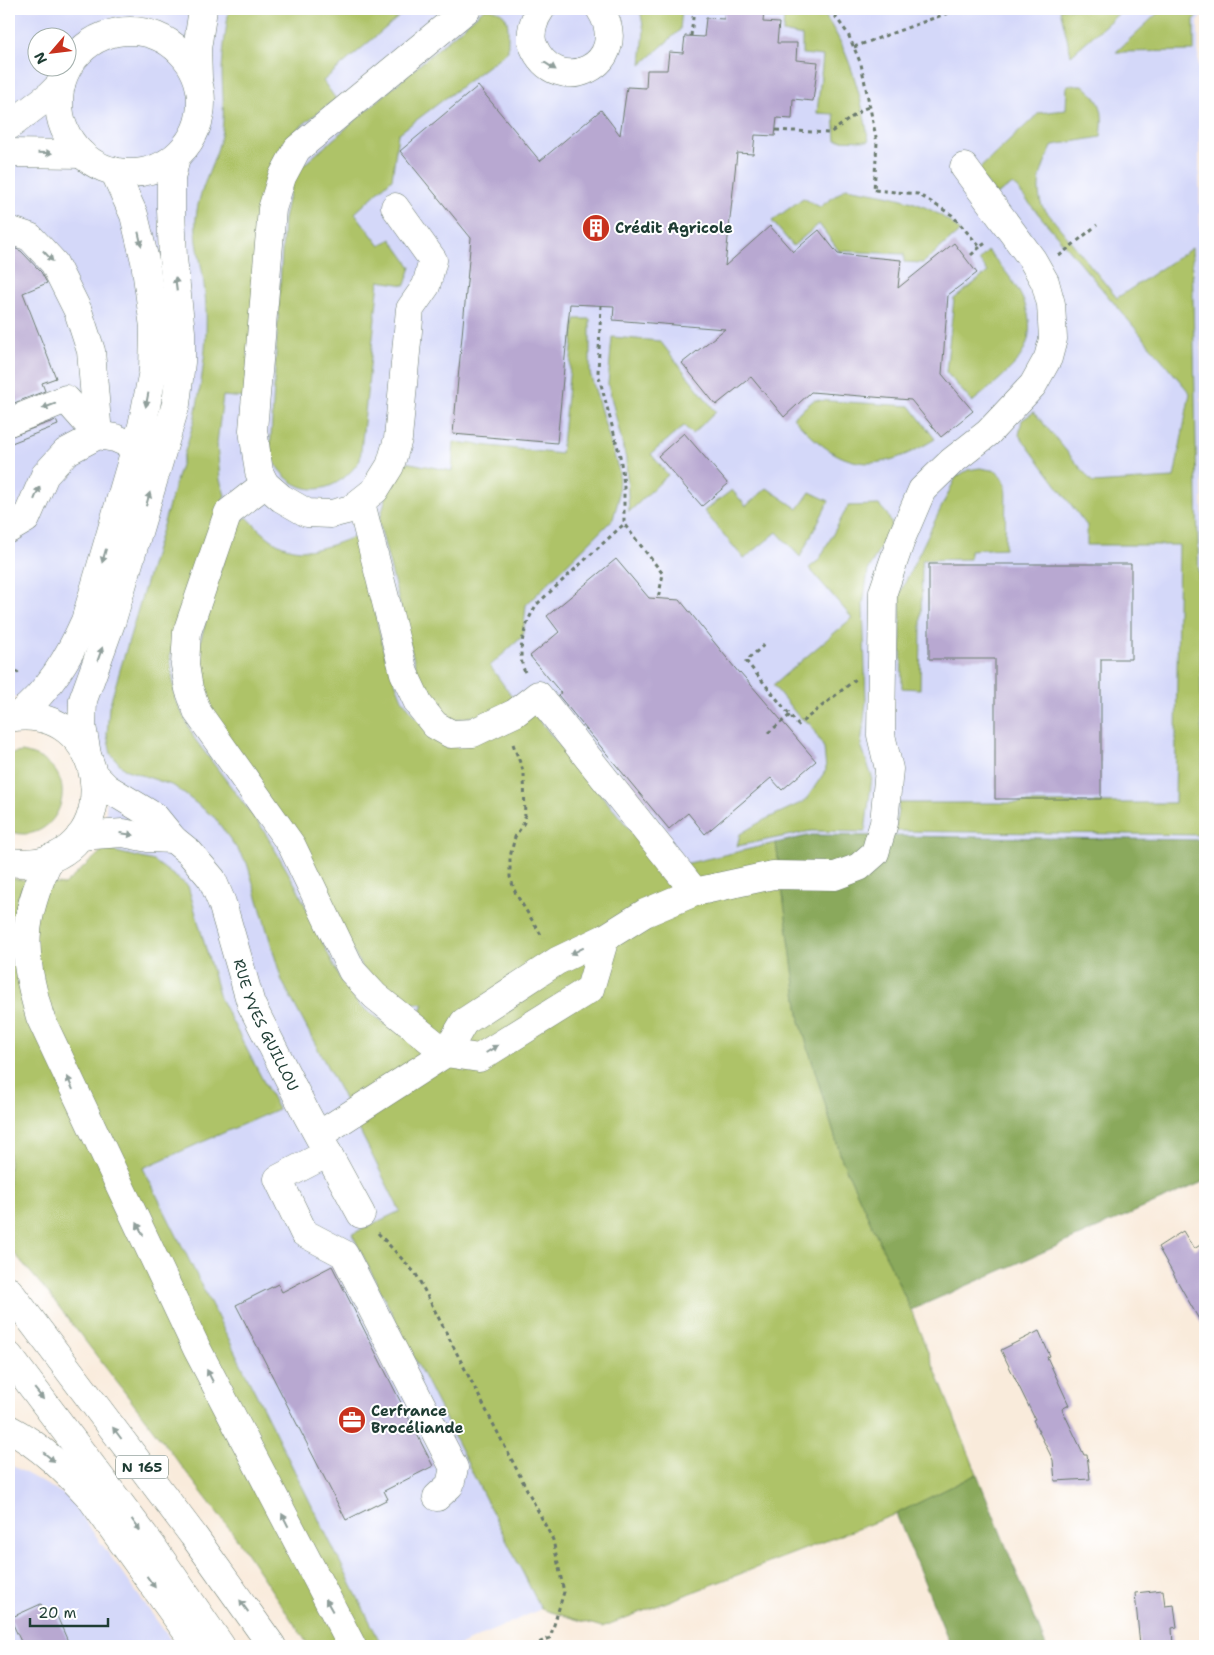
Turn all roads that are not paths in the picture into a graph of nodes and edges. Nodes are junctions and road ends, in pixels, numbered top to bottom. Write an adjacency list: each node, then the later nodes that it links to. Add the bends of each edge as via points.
1 (150, 9): 6 (main road)
2 (203, 9): 7 (main road, via 197,49)
3 (467, 9): 20 (main road, via 298,149 282,177 272,209 253,430 259,472)
4 (540, 9): 5 (main road, one-way to 5, via 533,25 532,42 538,57 550,68 565,74 582,73 596,65 606,52 610,36 607,20)
5 (600, 9)
6 (126, 30): 7 (main road, via 145,32 170,42 190,62); 8 (main road, via 110,33 79,52)
7 (198, 78): 12 (main road, via 202,99 199,121 191,140)
8 (61, 84): 9 (main road); 11 (main road, via 62,122)
9 (9, 126)
10 (9, 153): 11 (main road, one-way to 11)
11 (82, 154): 14 (main road)
12 (176, 156): 14 (main road, via 147,171); 24 (main road, one-way to 12, via 82,726 83,700 112,620 176,404 181,362 171,209)
13 (964, 167): 29 (main road, via 1039,272 1051,304 1053,339 1043,370 1032,385 988,433 922,490 902,537 884,592 881,735 889,769 884,823 875,853 858,867 835,876 772,875)
14 (114, 171): 19 (main road, one-way to 19, via 134,215 145,260 154,327 153,372)
15 (395, 208): 21 (main road, via 433,260 426,286 410,309 398,439 390,466 376,490)
16 (9, 230): 18 (main road, one-way to 18, via 30,238 54,263 78,312 91,352)
17 (9, 422): 18 (main road, one-way to 17, via 66,399)
18 (98, 435): 19 (main road); 22 (main road, one-way to 18, via 26,519 45,475 66,452)
19 (136, 447): 23 (main road, one-way to 23, via 85,621 48,687)
20 (265, 484): 21 (main road, via 307,513 331,514); 31 (main road, via 228,513 187,632 185,665 190,689 198,713 292,846 352,971 375,996)
21 (361, 502): 29 (main road, via 404,673 418,706 435,726 451,734 473,733 516,713 538,695)
22 (9, 530)
23 (13, 717): 24 (main road, RUE YVES GUILLOU, via 34,717 58,726 77,741)
24 (91, 765): 25 (main road, via 95,801); 26 (main road, RUE YVES GUILLOU, via 107,788 155,817)
25 (80, 836): 26 (main road, one-way to 26, via 122,833); 27 (main road)
26 (173, 840): 32 (main road, RUE YVES GUILLOU, via 189,852 212,879 251,1004)
27 (50, 858): 28 (main road, via 28,863); 41 (main road, one-way to 27, via 197,1349 40,1017 28,976 25,932 34,895)
28 (9, 862)
29 (695, 892): 30 (main road, via 645,913)
30 (605, 938): 31 (main road, one-way to 31, via 557,961 464,1022); 31 (main road, one-way to 30, via 479,1058 590,989)
31 (446, 1053): 32 (main road)
32 (324, 1144): 33 (main road, RUE YVES GUILLOU); 37 (main road, via 278,1179 304,1233 344,1254 454,1468 450,1485)
33 (361, 1214)
34 (9, 1292): 40 (main road, N 165, one-way to 34, via 193,1535)
35 (9, 1356): 39 (main road, N 165, one-way to 39, via 146,1538)
36 (9, 1429): 38 (main road, one-way to 38, via 45,1453 90,1497)
37 (437, 1497)
38 (197, 1646)
39 (221, 1646)
40 (272, 1646)
41 (352, 1646)

